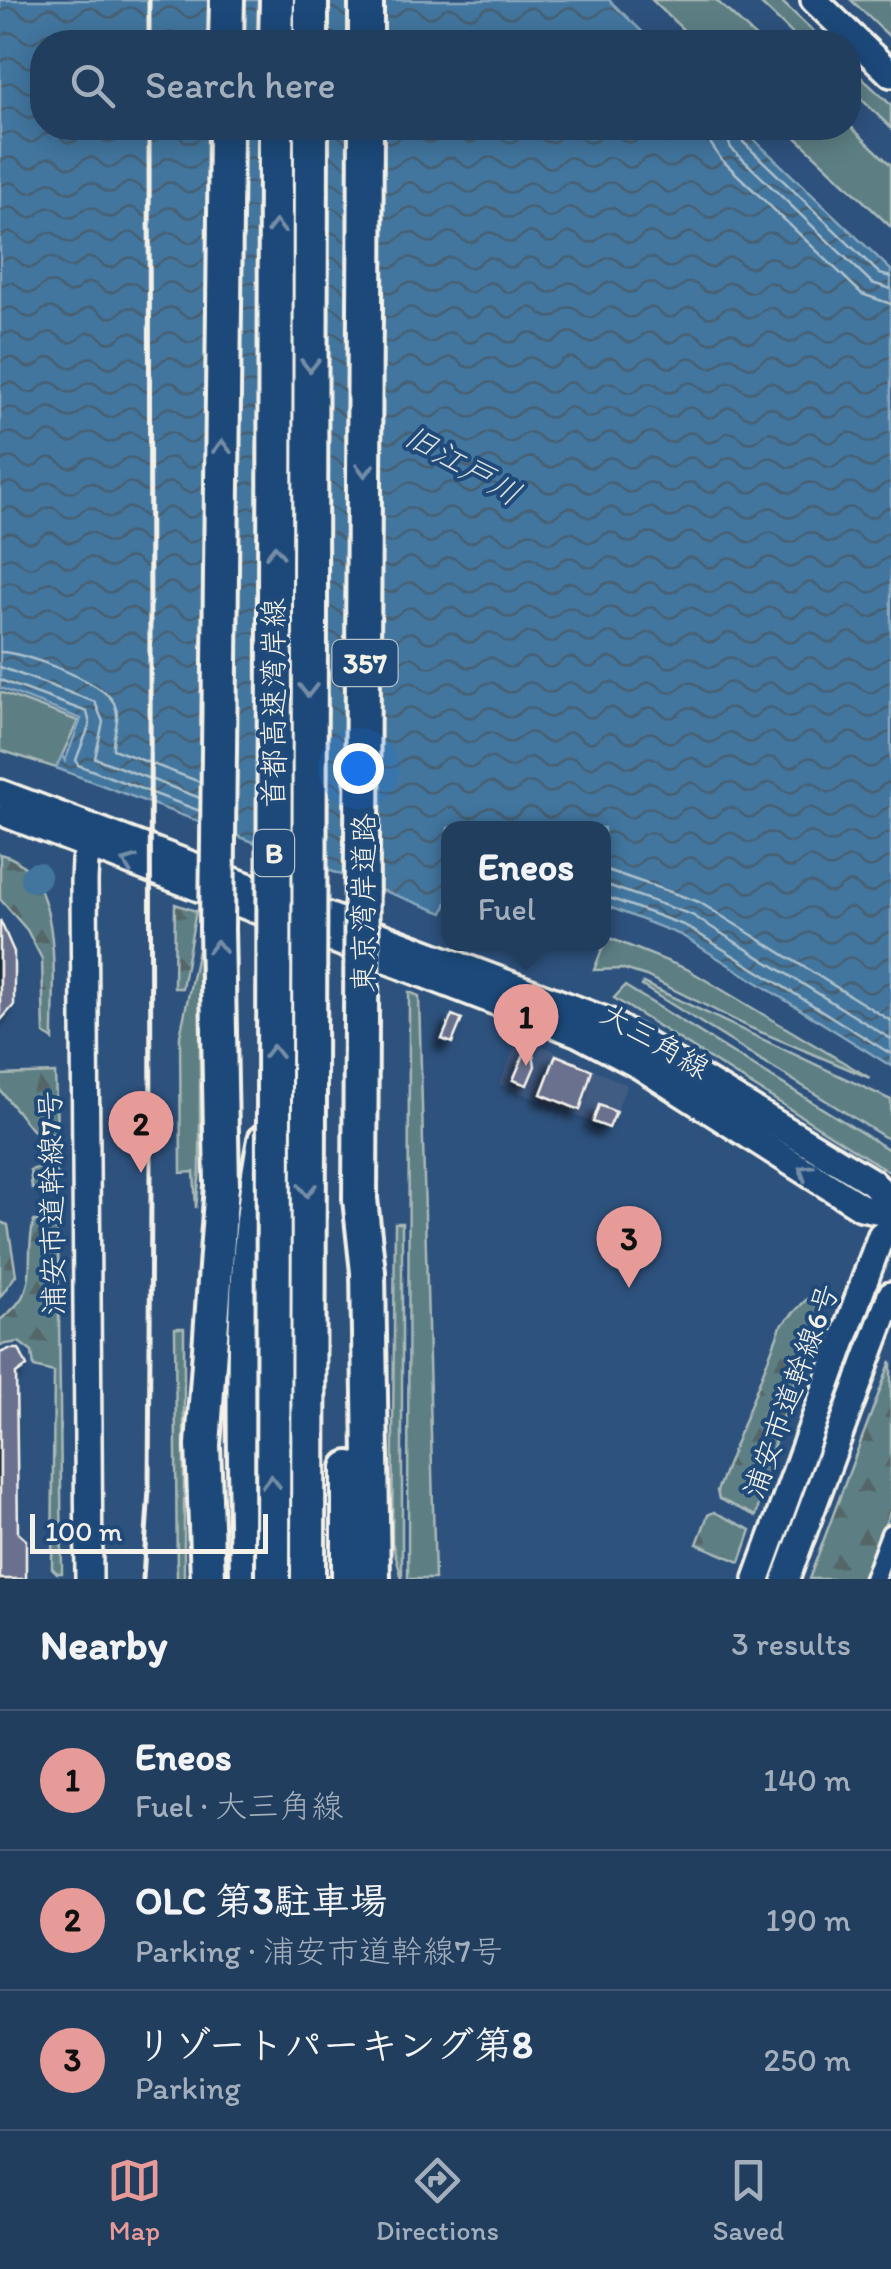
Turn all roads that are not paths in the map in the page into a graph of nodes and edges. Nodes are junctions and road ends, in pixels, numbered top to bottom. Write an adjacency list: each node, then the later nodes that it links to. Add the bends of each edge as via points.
1 (227, 0): 6 (highway)
2 (276, 0): 7 (highway)
3 (311, 0): 8 (highway)
4 (366, 0): 9 (highway)
5 (814, 0): 10 (street)
6 (226, 30)
7 (276, 30)
8 (311, 30)
9 (366, 30)
10 (845, 30)
11 (861, 45): 12 (street)
12 (891, 74)
13 (226, 140): 21 (highway, one-way to 13, bridge, via 217,928)
14 (276, 140): 20 (highway, 首都高速湾岸線 / B, one-way to 14, bridge)
15 (310, 140): 33 (highway, 首都高速湾岸線 / B, one-way to 33, bridge)
16 (366, 140): 22 (highway, 東京湾岸道路 / 357, one-way to 22, bridge)
17 (0, 793): 19 (street)
18 (0, 812): 19 (street)
19 (96, 839): 23 (street, 大三角線, via 607,1021 872,1182); 24 (street, 大三角線, one-way to 19, via 861,1207 578,1033); 28 (street, 浦安市道幹線7号, via 84,880 82,1052)
20 (273, 1098): 31 (highway, bridge, via 258,1171 248,1337); 32 (highway, 首都高速湾岸線 / B, one-way to 20, bridge)
21 (222, 1185): 29 (highway, via 204,1427); 30 (highway)
22 (360, 1199): 34 (highway, 東京湾岸道路 / 357); 35 (highway, 東京湾岸道路 / 357, via 368,1272)
23 (891, 1202)
24 (891, 1213)
25 (891, 1228): 36 (street, 浦安市道幹線6号, via 882,1236)
26 (891, 1295): 37 (street, 浦安市道幹線6号)
27 (891, 1534): 38 (street)
28 (89, 1579)
29 (208, 1579)
30 (231, 1579)
31 (248, 1579)
32 (273, 1579)
33 (308, 1579)
34 (349, 1579)
35 (373, 1579)
36 (757, 1579)
37 (786, 1579)
38 (874, 1579)

